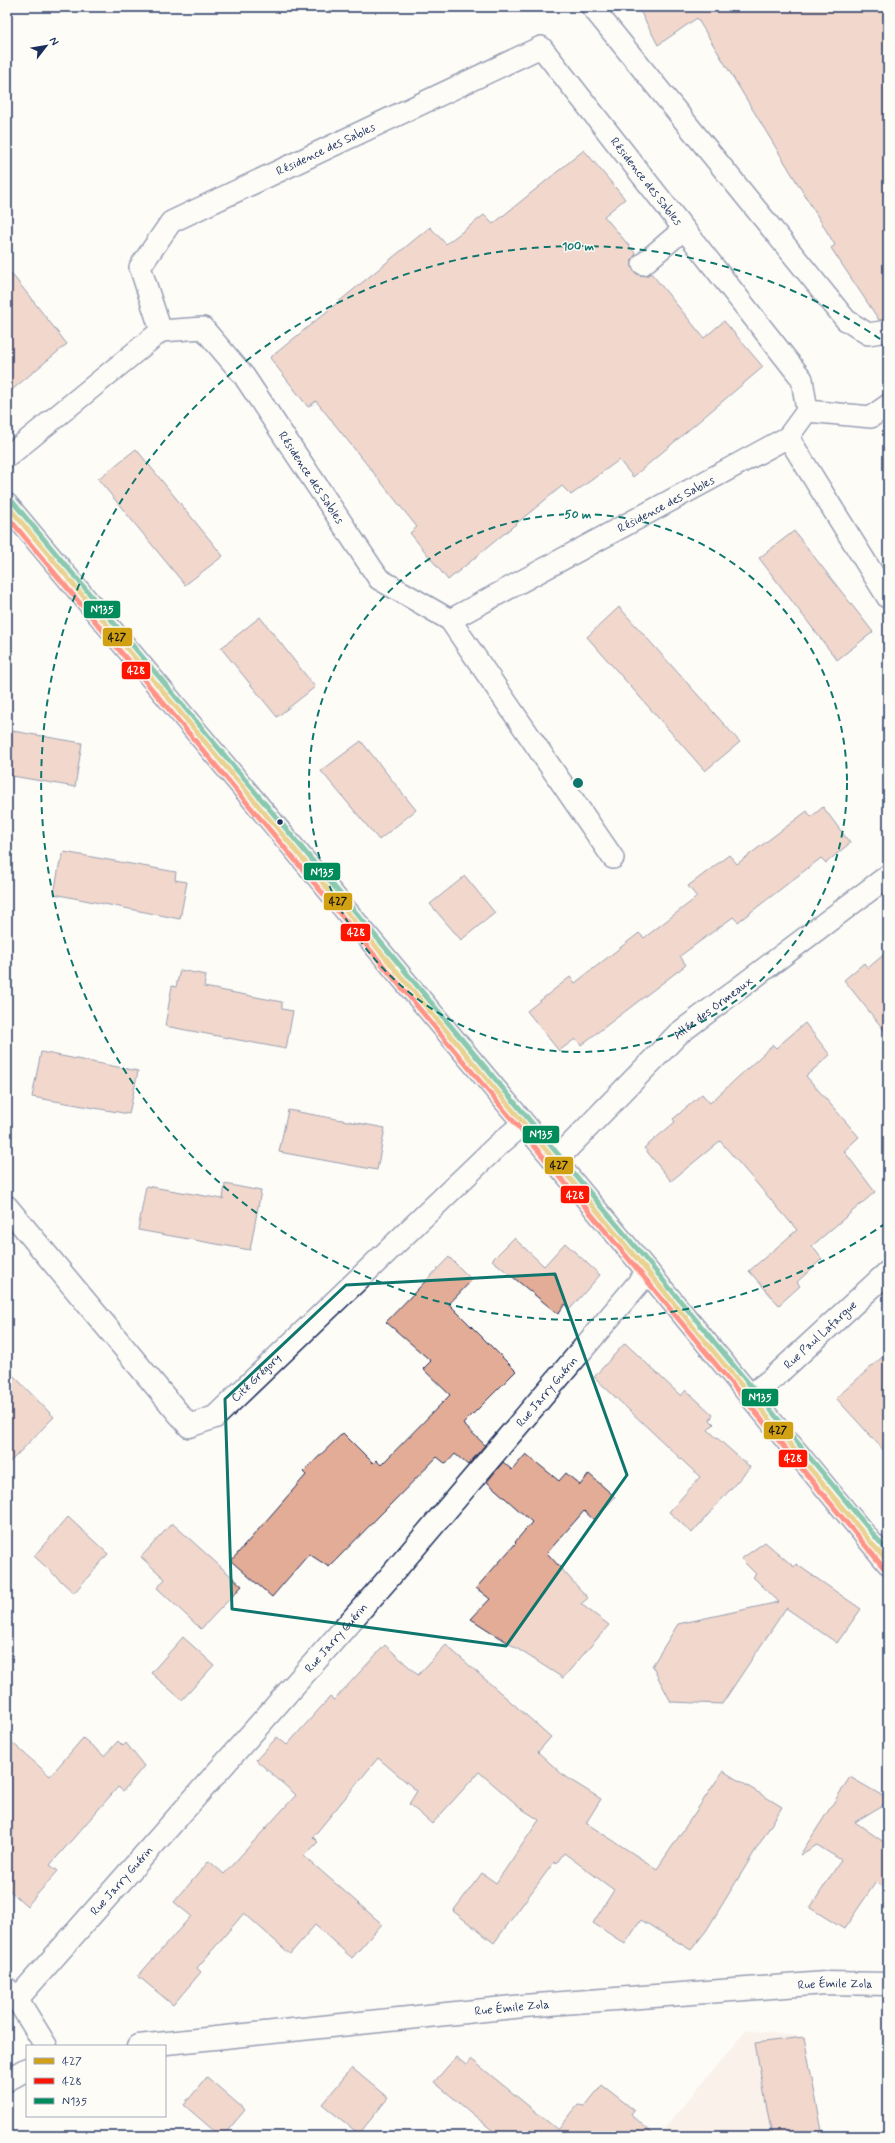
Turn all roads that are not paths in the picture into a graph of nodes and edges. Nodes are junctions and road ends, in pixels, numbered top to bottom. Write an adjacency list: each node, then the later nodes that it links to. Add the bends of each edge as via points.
1 (592, 7): 4 (lane, via 846,320 868,334)
2 (684, 229): 3 (lane); 5 (lane, Résidence des Sables, via 541,47 171,222 140,267); 7 (lane, Résidence des Sables, via 802,379)
3 (643, 264)
4 (888, 330)
5 (161, 331): 9 (lane); 12 (lane, Résidence des Sables, via 203,328 244,376 379,580)
6 (888, 405): 7 (lane, via 871,417)
7 (807, 411): 8 (lane, Résidence des Sables)
8 (788, 438): 11 (lane); 12 (lane, Résidence des Sables)
9 (7, 457)
10 (7, 505): 15 (street)
11 (888, 598)
12 (450, 620): 13 (lane, Résidence des Sables)
13 (613, 858)
14 (888, 876): 16 (street, Allée des Ormeaux, via 678,1034)
15 (523, 1124): 16 (street); 17 (street, Cité Grégory, via 496,1146 215,1417 189,1426)
16 (555, 1161): 18 (street)
17 (7, 1208)
18 (648, 1272): 20 (street); 23 (street, Rue Jarry Guérin, via 387,1580)
19 (888, 1272): 20 (street, Rue Paul Lafargue)
20 (751, 1396): 21 (street)
21 (888, 1563)
22 (888, 1984): 25 (street, Rue Émile Zola, via 824,1983 524,2006)
23 (12, 1994): 24 (street)
24 (45, 2045)
25 (148, 2045)
26 (26, 2070): 27 (street)
27 (7, 2080)

